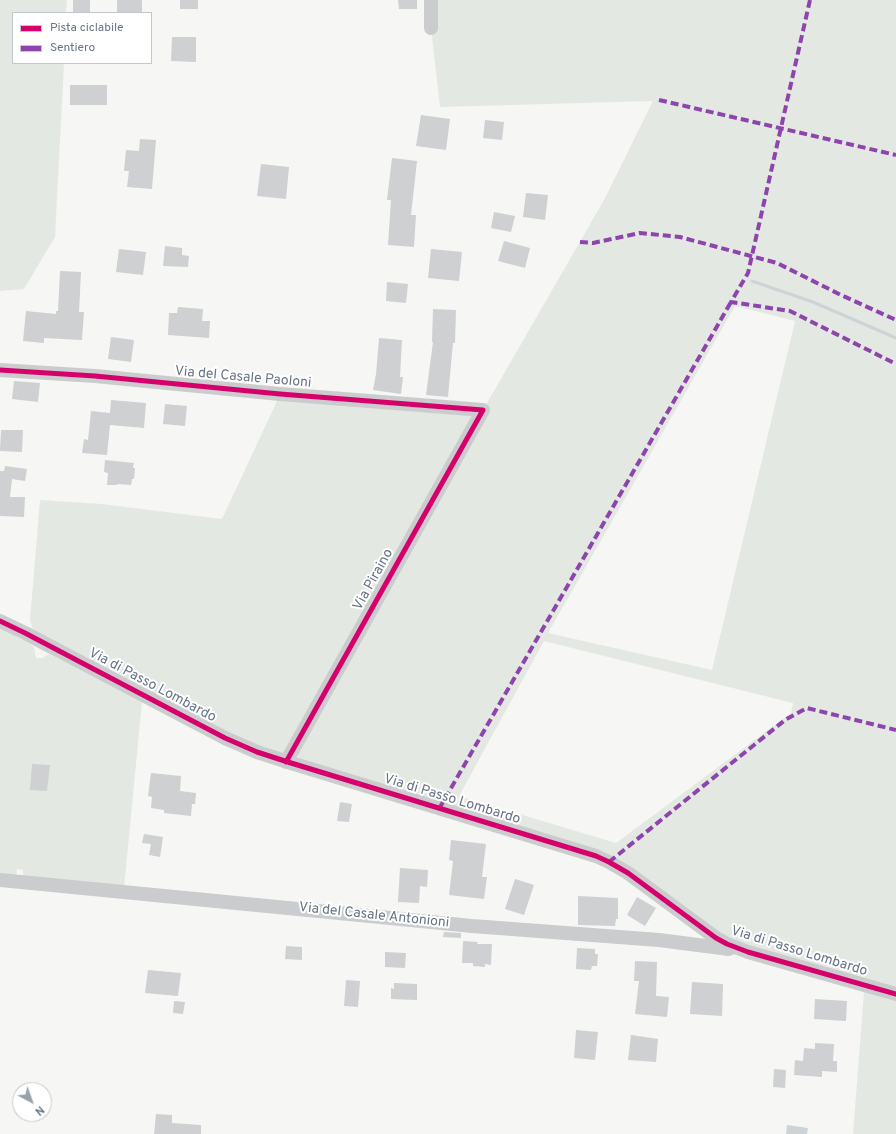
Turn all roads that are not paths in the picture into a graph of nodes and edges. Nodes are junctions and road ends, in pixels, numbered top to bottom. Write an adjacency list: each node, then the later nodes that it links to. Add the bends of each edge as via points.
1 (431, 0): 2 (street)
2 (431, 28)
3 (0, 370): 4 (street, Via del Casale Paoloni)
4 (483, 410): 6 (street, Via Piraino)
5 (0, 621): 6 (street, Via di Passo Lombardo, via 224,738)
6 (286, 762): 8 (street, Via di Passo Lombardo, via 602,859 634,877 716,938)
7 (0, 880): 8 (street, Via del Casale Antonioni, via 464,925 659,940)
8 (748, 952): 9 (street, Via di Passo Lombardo)
9 (896, 994)

